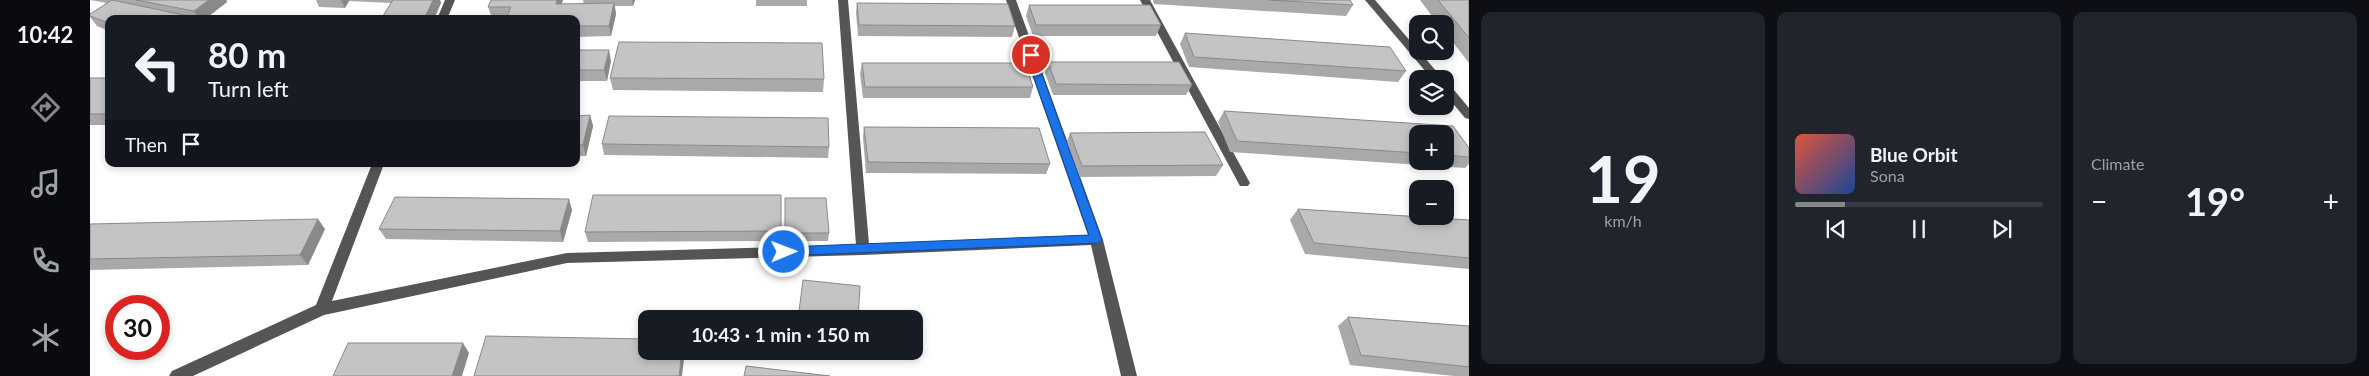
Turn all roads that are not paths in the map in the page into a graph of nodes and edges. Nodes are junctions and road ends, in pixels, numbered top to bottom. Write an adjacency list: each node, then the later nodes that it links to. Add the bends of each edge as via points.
1 (450, 0): 6 (street)
2 (843, 0): 13 (street)
3 (1011, 0): 12 (street)
4 (1146, 0): 11 (street)
5 (1370, 0): 7 (street)
6 (444, 15)
7 (1430, 70)
8 (1454, 98): 9 (street)
9 (1469, 115)
10 (377, 167): 14 (street)
11 (1244, 183)
12 (1096, 240): 13 (street); 16 (street)
13 (863, 250): 14 (street, via 567,258)
14 (322, 309): 15 (street)
15 (177, 376)
16 (1129, 376)

